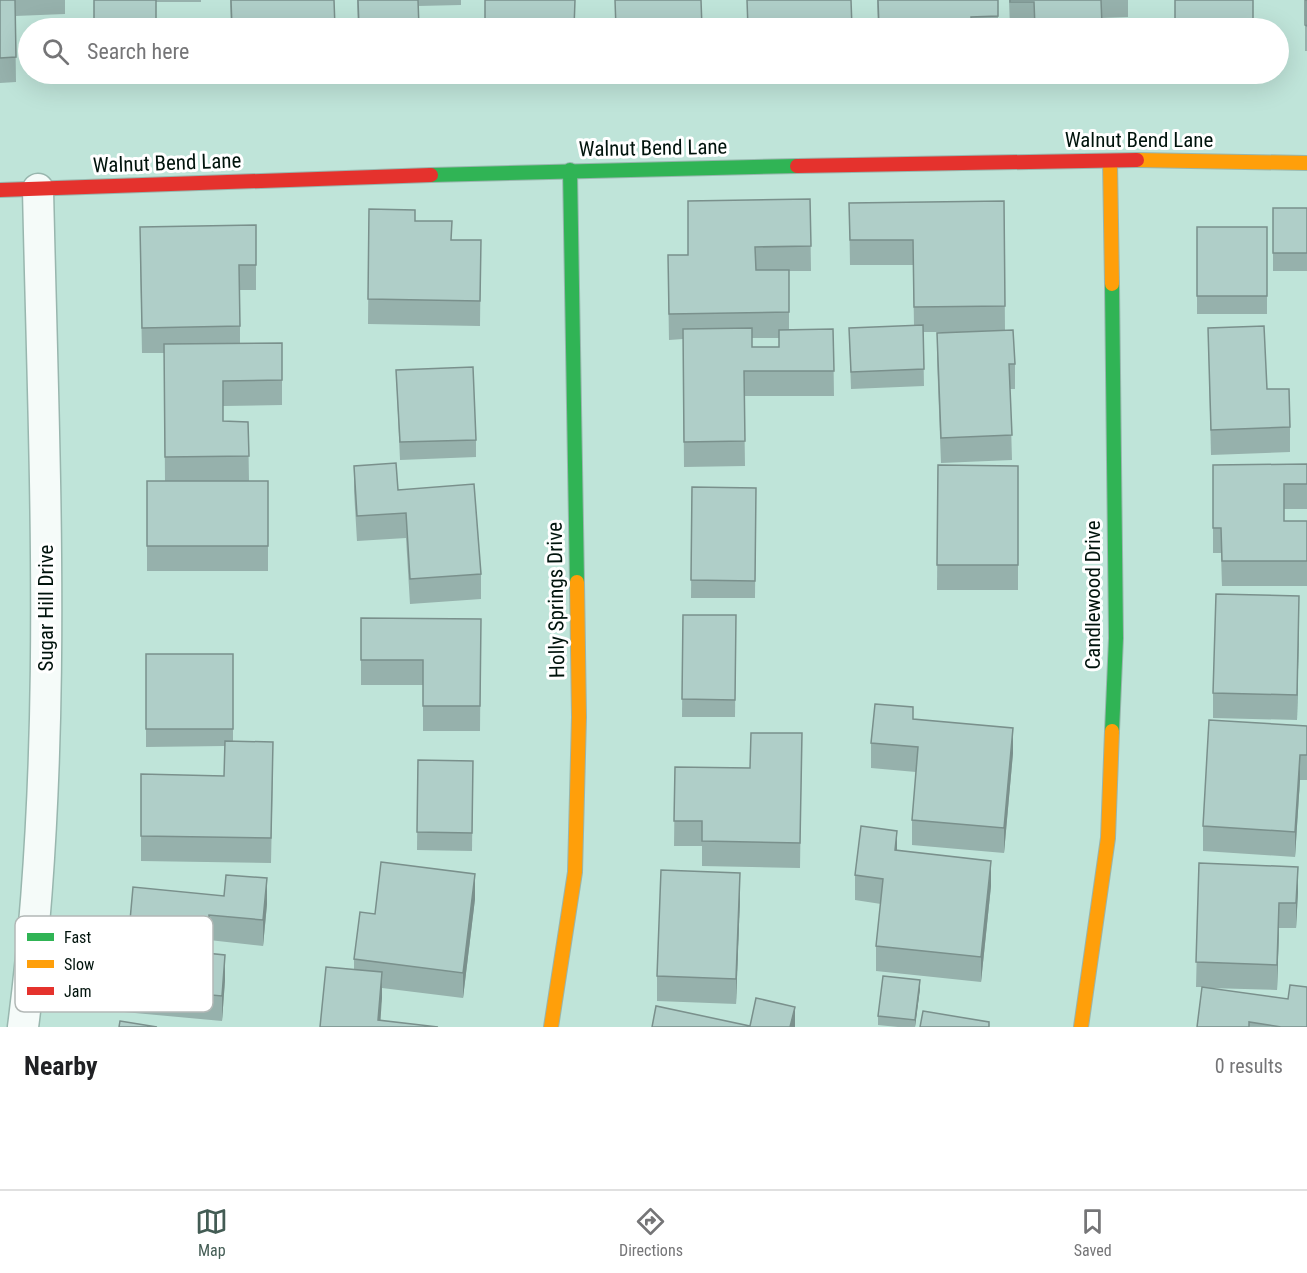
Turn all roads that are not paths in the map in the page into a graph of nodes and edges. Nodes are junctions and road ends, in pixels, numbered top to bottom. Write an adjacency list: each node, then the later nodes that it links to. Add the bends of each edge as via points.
1 (1110, 161): 2 (street, Walnut Bend Lane); 3 (street, Walnut Bend Lane); 10 (street, Candlewood Drive, via 1116,638 1108,838)
2 (1307, 163)
3 (570, 170): 4 (street, Walnut Bend Lane); 9 (street, Holly Springs Drive, via 578,753 575,872)
4 (38, 189): 5 (street, Walnut Bend Lane); 6 (street, Sugar Hill Drive, via 46,563 45,775)
5 (0, 190)
6 (35, 916)
7 (25, 1012): 8 (street, Sugar Hill Drive)
8 (23, 1027)
9 (551, 1027)
10 (1081, 1027)

